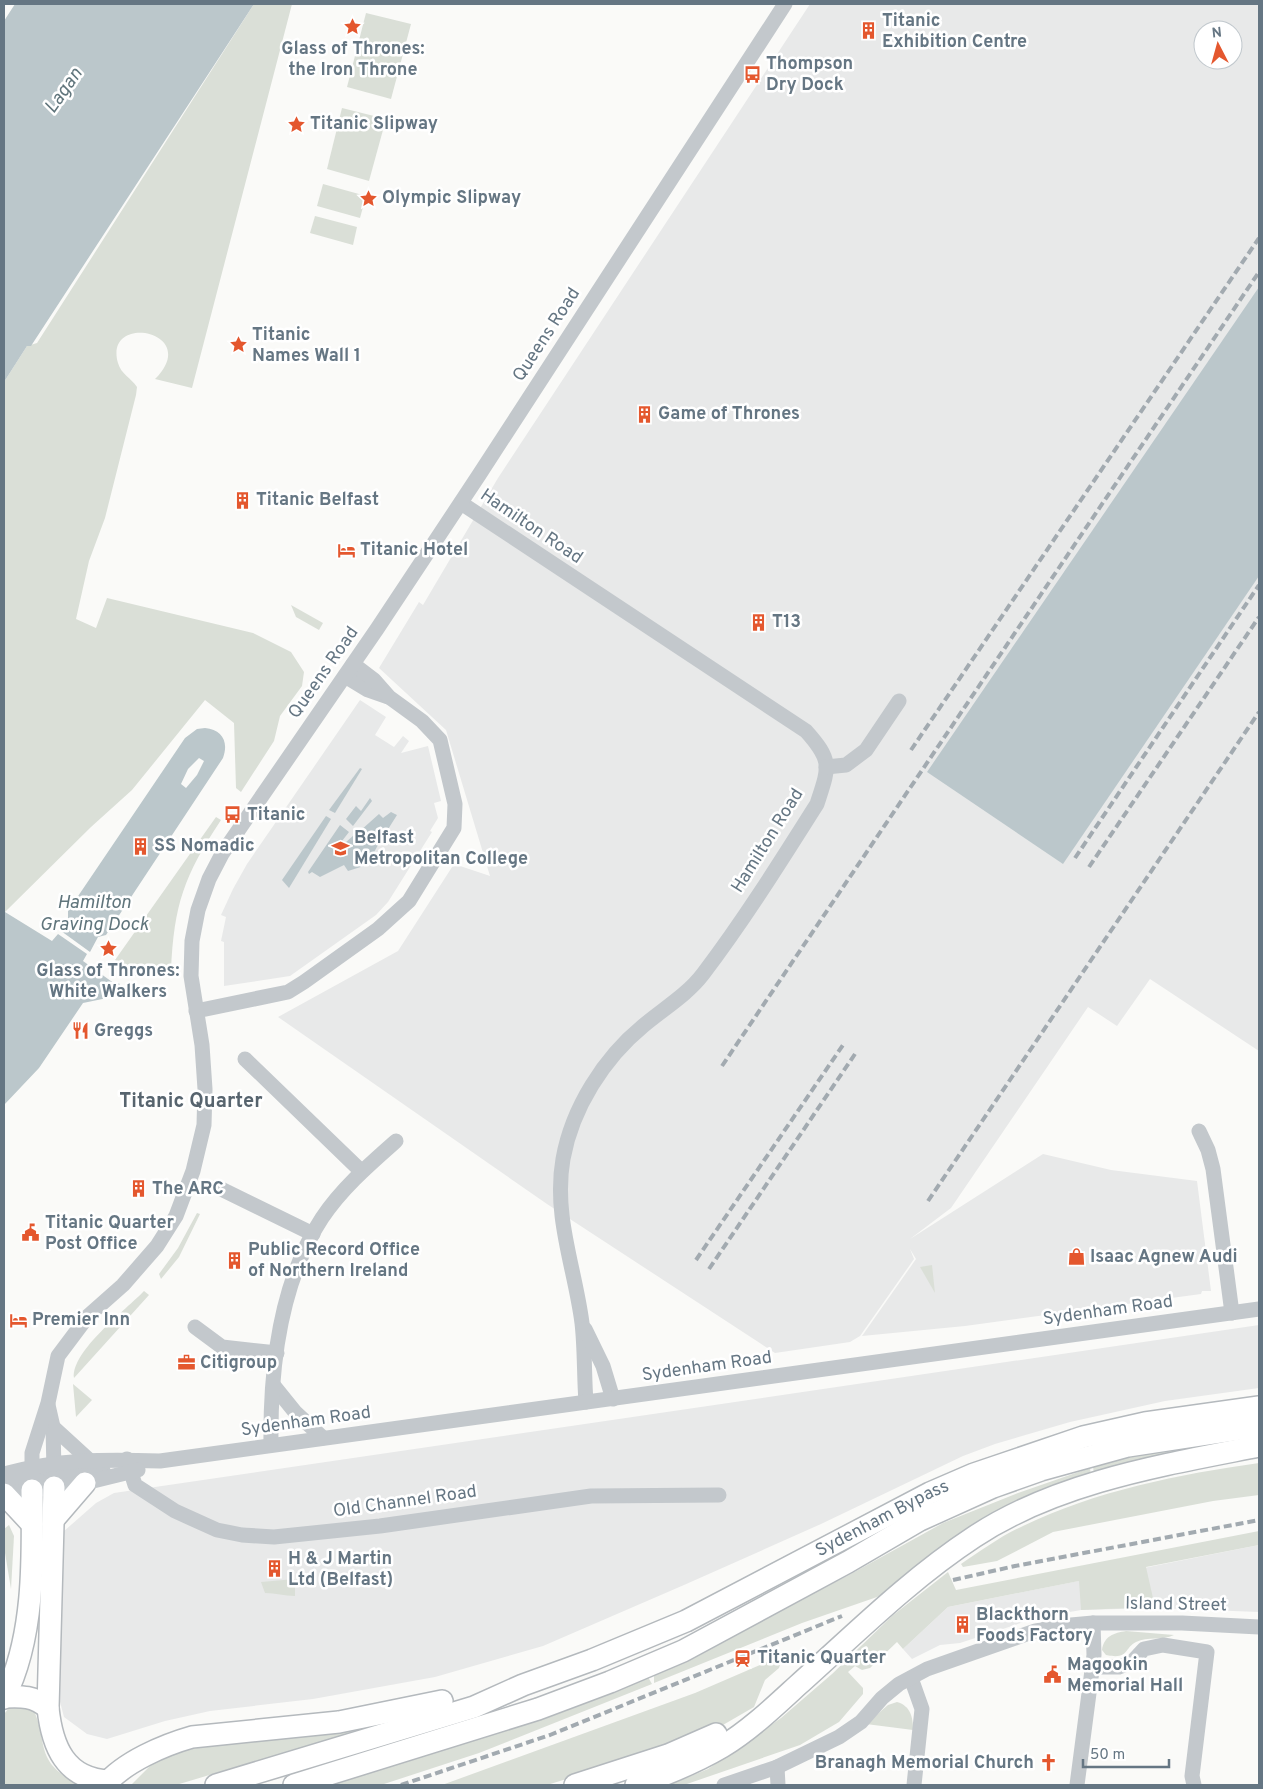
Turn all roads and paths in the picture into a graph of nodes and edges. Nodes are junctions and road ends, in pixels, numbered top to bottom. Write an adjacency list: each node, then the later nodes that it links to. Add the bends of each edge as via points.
1 (785, 4): 2 (street, Queens Road)
2 (461, 503): 3 (street, Queens Road); 5 (street, Hamilton Road, via 798,726 823,750)
3 (349, 670): 6 (street, Queens Road, via 222,854 209,879 198,910 190,965); 6 (street, via 368,690 389,697 435,732 443,749 456,817 454,828 409,901 378,929 288,992)
4 (899, 701): 5 (street, via 866,750 846,764)
5 (826, 767): 15 (street, Hamilton Road, via 826,778 817,804 702,975 623,1043 588,1090 568,1134 560,1189 562,1233)
6 (196, 1011): 21 (street, Queens Road, via 205,1089 204,1125 193,1172 176,1216 157,1246 123,1285 88,1316 63,1347 54,1368)
7 (245, 1059): 10 (street)
8 (1200, 1131): 14 (street, via 1213,1169)
9 (396, 1141): 10 (street)
10 (361, 1171): 12 (street, via 323,1216)
11 (217, 1187): 12 (street)
12 (313, 1234): 17 (street, via 290,1291)
13 (1259, 1309): 14 (street, Sydenham Road)
14 (1232, 1313): 19 (street, Sydenham Road)
15 (582, 1323): 19 (street, Hamilton Road, via 603,1366); 20 (street, Hamilton Road)
16 (195, 1327): 17 (street, via 222,1347)
17 (277, 1353): 18 (street)
18 (274, 1386): 25 (street, via 295,1412); 26 (street)
19 (614, 1399): 20 (street, Sydenham Road)
20 (586, 1402): 25 (street, Sydenham Road)
21 (48, 1404): 23 (street, Queens Road); 32 (street, Queens Road, via 35,1439)
22 (1259, 1407): 43 (highway, Sydenham Bypass, via 1145,1423 1083,1437 974,1474 930,1492 686,1621)
23 (52, 1426): 28 (street); 31 (street, Queens Road)
24 (1259, 1426): 50 (highway, via 1128,1446 993,1487 920,1520 683,1651 538,1709)
25 (323, 1438): 26 (street, Sydenham Road)
26 (271, 1446): 29 (street, Sydenham Road)
27 (1259, 1446): 44 (highway, via 1097,1483 1006,1518 923,1574)
28 (88, 1459): 29 (street, Sydenham Road); 31 (street, Sydenham Road)
29 (132, 1467): 31 (street); 34 (street, Sydenham Road); 36 (street, Old Channel Road, via 133,1482 195,1521 217,1530 274,1537 380,1526 590,1496)
30 (4, 1474): 32 (street, Sydenham Road)
31 (54, 1476): 32 (street, Sydenham Road); 32 (street, Sydenham Road); 34 (street, Sydenham Road); 37 (highway)
32 (32, 1479): 33 (street); 35 (street, Sydenham Road); 38 (highway)
33 (4, 1483)
34 (86, 1483): 37 (highway)
35 (4, 1494): 38 (highway)
36 (719, 1495)
37 (54, 1519): 46 (highway)
38 (32, 1524): 45 (highway, via 27,1622 14,1675)
39 (1093, 1623): 40 (street, Island Street); 41 (street); 42 (street, Island Street, via 1035,1632 928,1669)
40 (1259, 1627)
41 (1092, 1667): 56 (street); 57 (street, via 1119,1667 1132,1662 1144,1649 1163,1645 1207,1652 1192,1776)
42 (911, 1678): 47 (street, Island Street, via 899,1684 860,1722 839,1737); 55 (street, via 922,1709)
43 (523, 1685): 48 (highway, via 339,1722 192,1737 170,1743 144,1756); 49 (highway, via 474,1707)
44 (798, 1685): 51 (highway, via 734,1725 692,1746); 52 (highway, via 768,1713 723,1746 694,1762)
45 (4, 1697): 46 (highway, via 26,1696)
46 (48, 1708): 48 (highway, via 51,1734 62,1759 87,1777)
47 (776, 1767): 53 (street, Island Street); 54 (street)
48 (107, 1783)
49 (216, 1785)
50 (294, 1785)
51 (575, 1785)
52 (636, 1785)
53 (724, 1785)
54 (778, 1785)
55 (914, 1785)
56 (1077, 1785)
57 (1194, 1785)

